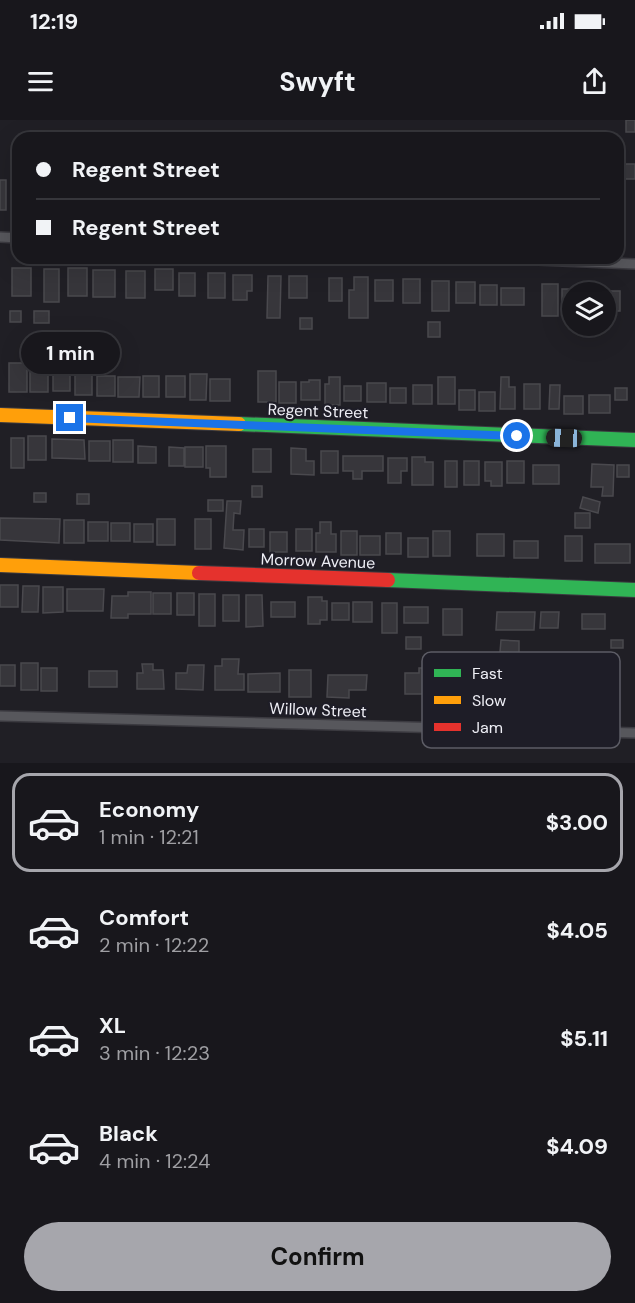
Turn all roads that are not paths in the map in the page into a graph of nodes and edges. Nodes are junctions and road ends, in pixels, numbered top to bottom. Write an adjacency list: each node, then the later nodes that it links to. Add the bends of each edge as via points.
1 (0, 415): 2 (street, Regent Street)
2 (635, 440)
3 (0, 565): 4 (street, Morrow Avenue)
4 (635, 590)
5 (0, 716): 6 (street, Willow Street)
6 (422, 727)
7 (620, 733): 8 (street, Willow Street)
8 (635, 733)

